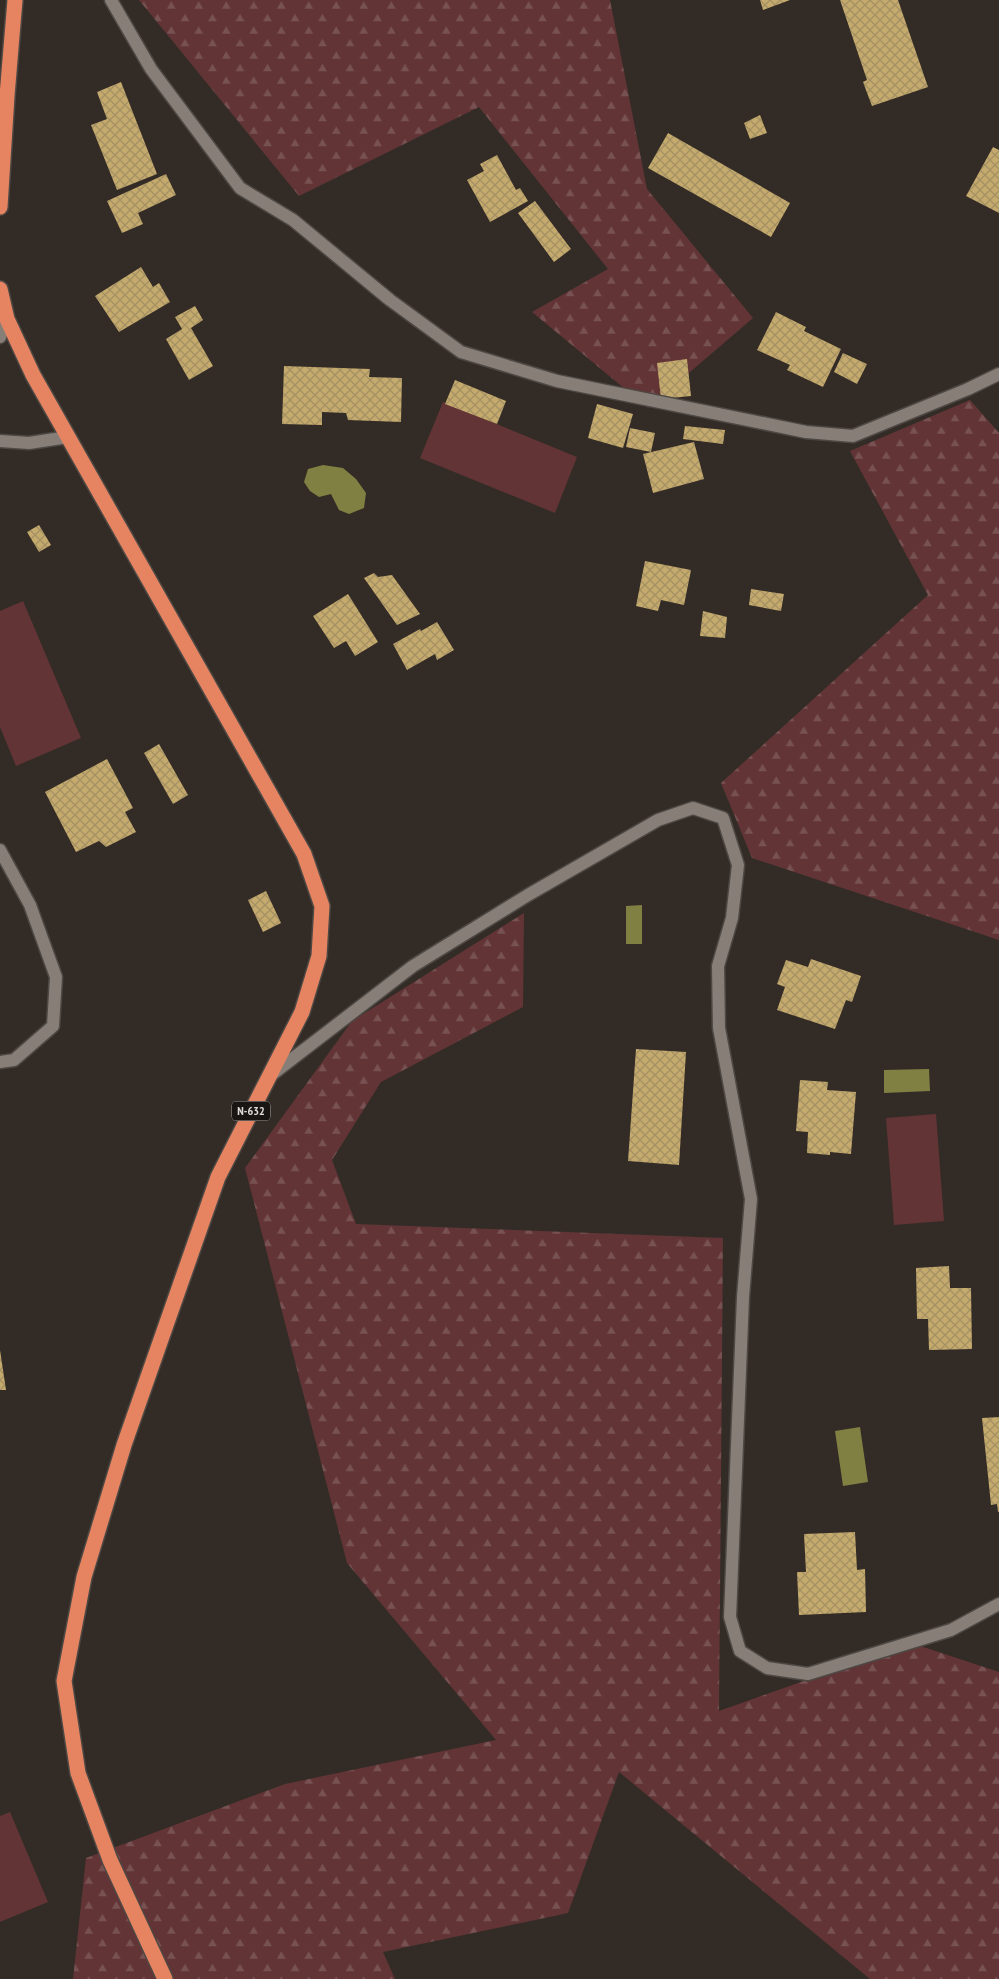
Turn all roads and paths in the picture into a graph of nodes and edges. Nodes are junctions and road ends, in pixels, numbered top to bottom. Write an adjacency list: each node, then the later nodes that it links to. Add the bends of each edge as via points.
1 (15, 0): 3 (highway)
2 (112, 0): 7 (street, via 151,69 240,188 293,220 390,300 461,352 557,382 806,432 853,436)
3 (0, 207)
4 (0, 289): 5 (highway, N-632)
5 (7, 319): 6 (street); 8 (highway, N-632, via 33,375)
6 (0, 336)
7 (999, 374)
8 (68, 437): 9 (street, via 29,442); 12 (highway, N-632, via 304,854 322,906 319,956 302,1012)
9 (0, 441)
10 (0, 850): 11 (street, via 30,905 56,977 53,1026 14,1060)
11 (0, 1062)
12 (268, 1078): 13 (street, via 413,966 658,820 693,808 723,818 738,865 732,918 718,966 719,1028 751,1199 743,1296 730,1617 740,1651 767,1668 808,1674 951,1630); 14 (highway, N-632, via 218,1177 124,1445 84,1577 64,1681 78,1773 110,1860)
13 (999, 1604)
14 (165, 1979)

